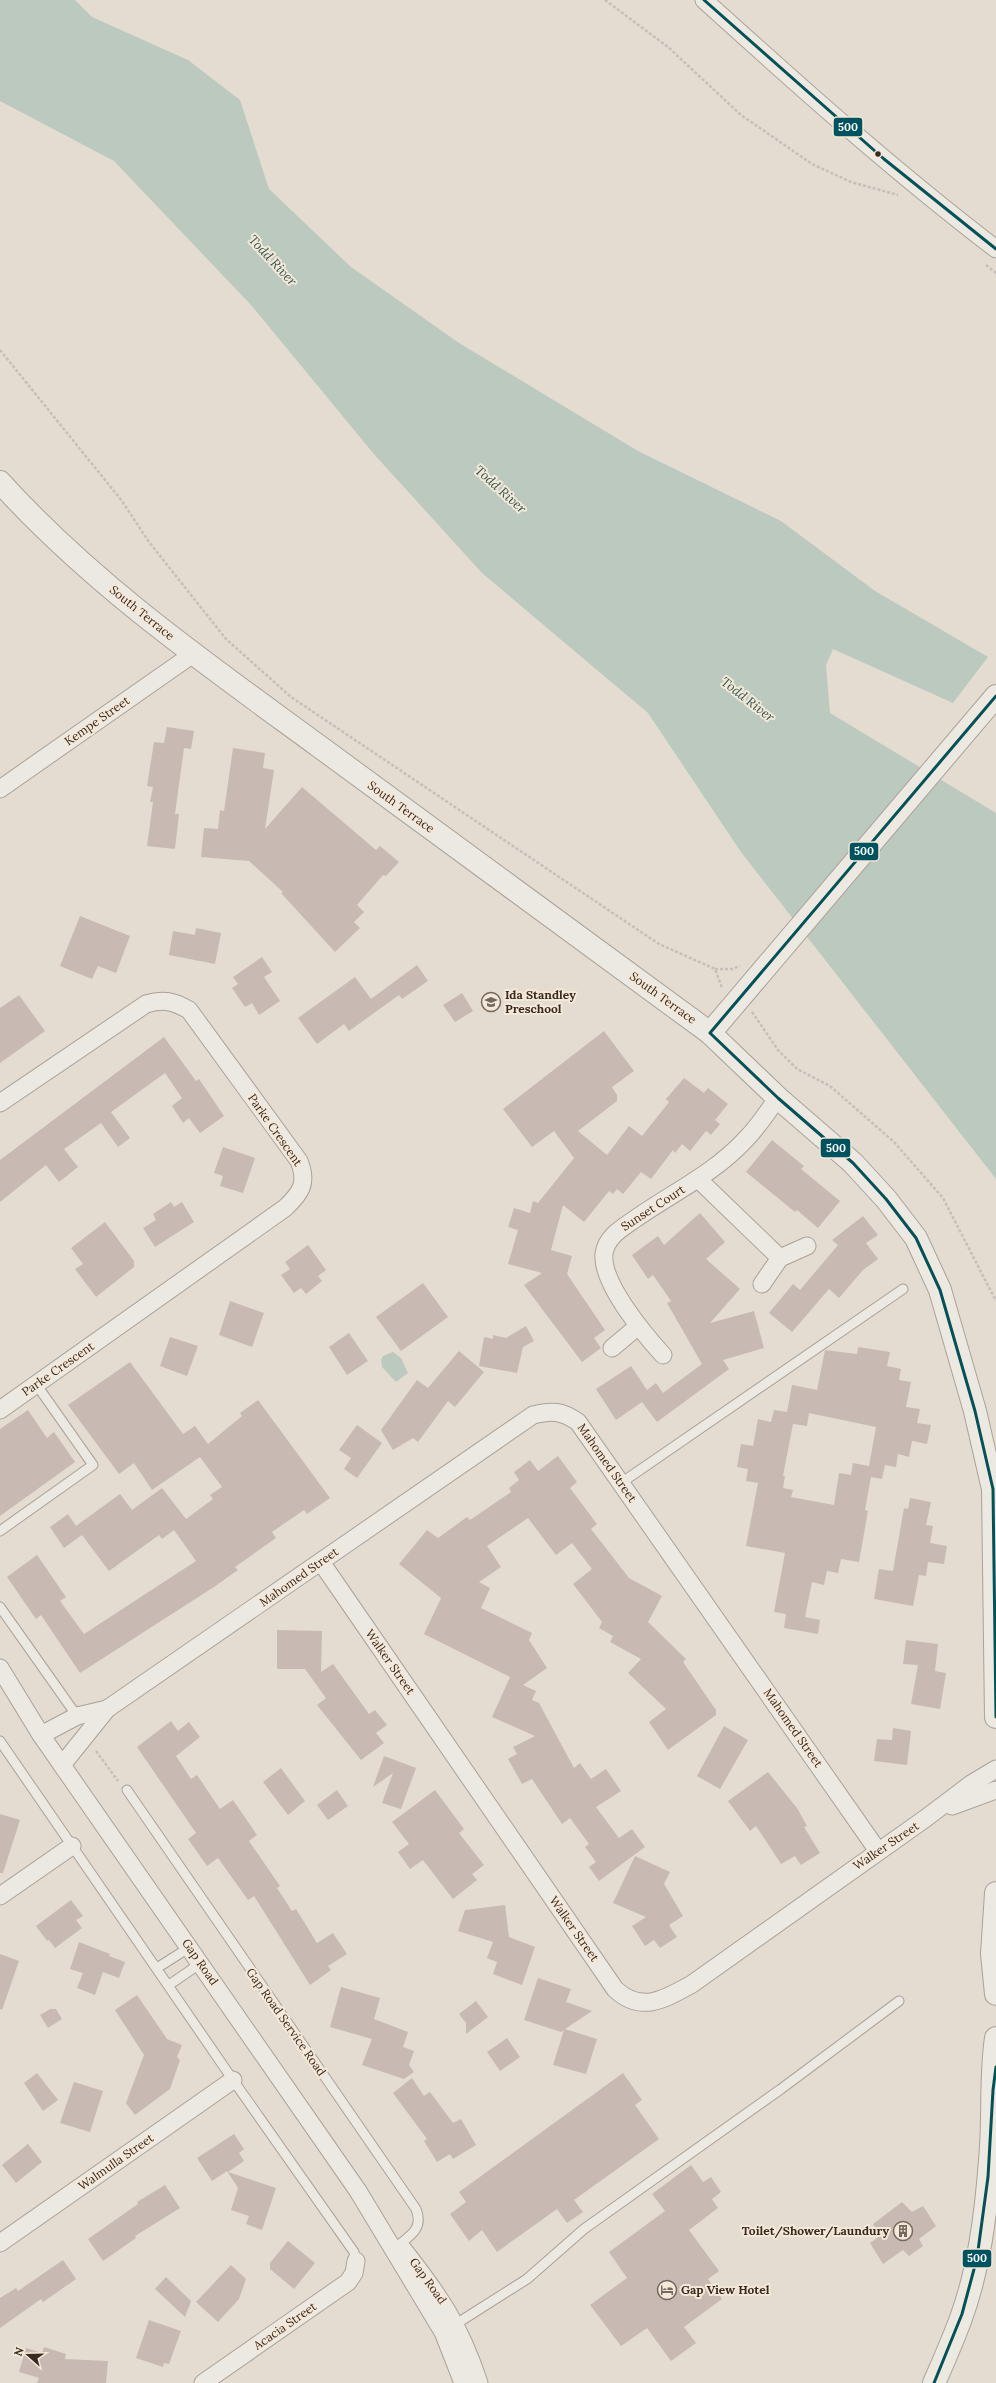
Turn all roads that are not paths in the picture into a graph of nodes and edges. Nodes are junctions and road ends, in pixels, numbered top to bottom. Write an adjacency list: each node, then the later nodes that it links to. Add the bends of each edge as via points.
1 (704, 0): 2 (street, via 932,200)
2 (996, 249)
3 (0, 482): 4 (street, South Terrace, via 41,526 104,582)
4 (193, 654): 6 (street, Kempe Street); 7 (street, South Terrace)
5 (996, 696): 7 (street)
6 (0, 789)
7 (710, 1033): 8 (street, South Terrace)
8 (778, 1098): 10 (street, Sunset Court, via 746,1140); 28 (street, South Terrace, via 853,1163 886,1199 916,1238 940,1290 973,1404 993,1489)
9 (0, 1103): 18 (street, Parke Crescent, via 146,1004 161,1000 173,1001 189,1010 299,1161 304,1173 298,1196 285,1208)
10 (698, 1179): 12 (street, Sunset Court); 15 (street, Sunset Court, via 656,1204 612,1236 604,1253 604,1268)
11 (807, 1246): 12 (street)
12 (780, 1258): 13 (street)
13 (762, 1284)
14 (903, 1289): 20 (lane)
15 (637, 1326): 16 (street); 17 (street, Sunset Court)
16 (612, 1348)
17 (663, 1355)
18 (36, 1384): 19 (street, Parke Crescent); 21 (lane, via 93,1465)
19 (0, 1410)
20 (621, 1483): 22 (street, Mahomed Street, via 578,1422 564,1412 548,1411 533,1415); 38 (street, Mahomed Street)
21 (0, 1531)
22 (321, 1562): 26 (street, Mahomed Street); 38 (street, Walker Street, via 610,1982 624,1998 640,2003 655,2001 692,1984)
23 (0, 1607): 27 (lane)
24 (0, 1668): 30 (street, Gap Road)
25 (0, 1684): 30 (street, Gap Road)
26 (107, 1709): 27 (street, Mahomed Street); 29 (street, Mahomed Street)
27 (77, 1716): 29 (street); 30 (street, Mahomed Street)
28 (996, 1717)
29 (87, 1734): 32 (street, Mahomed Street)
30 (41, 1735): 32 (street, Gap Road)
31 (0, 1741): 37 (lane)
32 (62, 1765): 41 (street, Gap Road)
33 (996, 1769): 36 (street, Walker Street, via 971,1784)
34 (127, 1790): 51 (lane, Gap Road Service Road, via 416,2209 420,2218 417,2229)
35 (996, 1790): 36 (street, Walker Street, via 968,1799)
36 (926, 1818): 38 (street, Walker Street)
37 (72, 1846): 40 (street); 43 (lane)
38 (878, 1850)
39 (996, 1893): 45 (street, via 992,1954)
40 (0, 1896)
41 (190, 1947): 42 (street, Gap Road); 43 (lane)
42 (201, 1963): 44 (lane); 51 (street, Gap Road)
43 (157, 1968): 44 (lane)
44 (169, 1985): 49 (lane)
45 (996, 1994)
46 (899, 2001): 53 (lane, via 584,2229 527,2279)
47 (996, 2038): 48 (street, via 992,2059)
48 (994, 2076): 57 (street, via 990,2160 983,2226 960,2321)
49 (233, 2080): 50 (street, Walmulla Street); 52 (lane, via 354,2252)
50 (0, 2243)
51 (396, 2246): 53 (street, Gap Road)
52 (356, 2261): 54 (street, Acacia Street, via 354,2273 348,2282)
53 (450, 2328): 55 (street, Gap Road); 56 (street, Gap Road)
54 (203, 2383)
55 (463, 2383)
56 (479, 2383)
57 (934, 2383)

